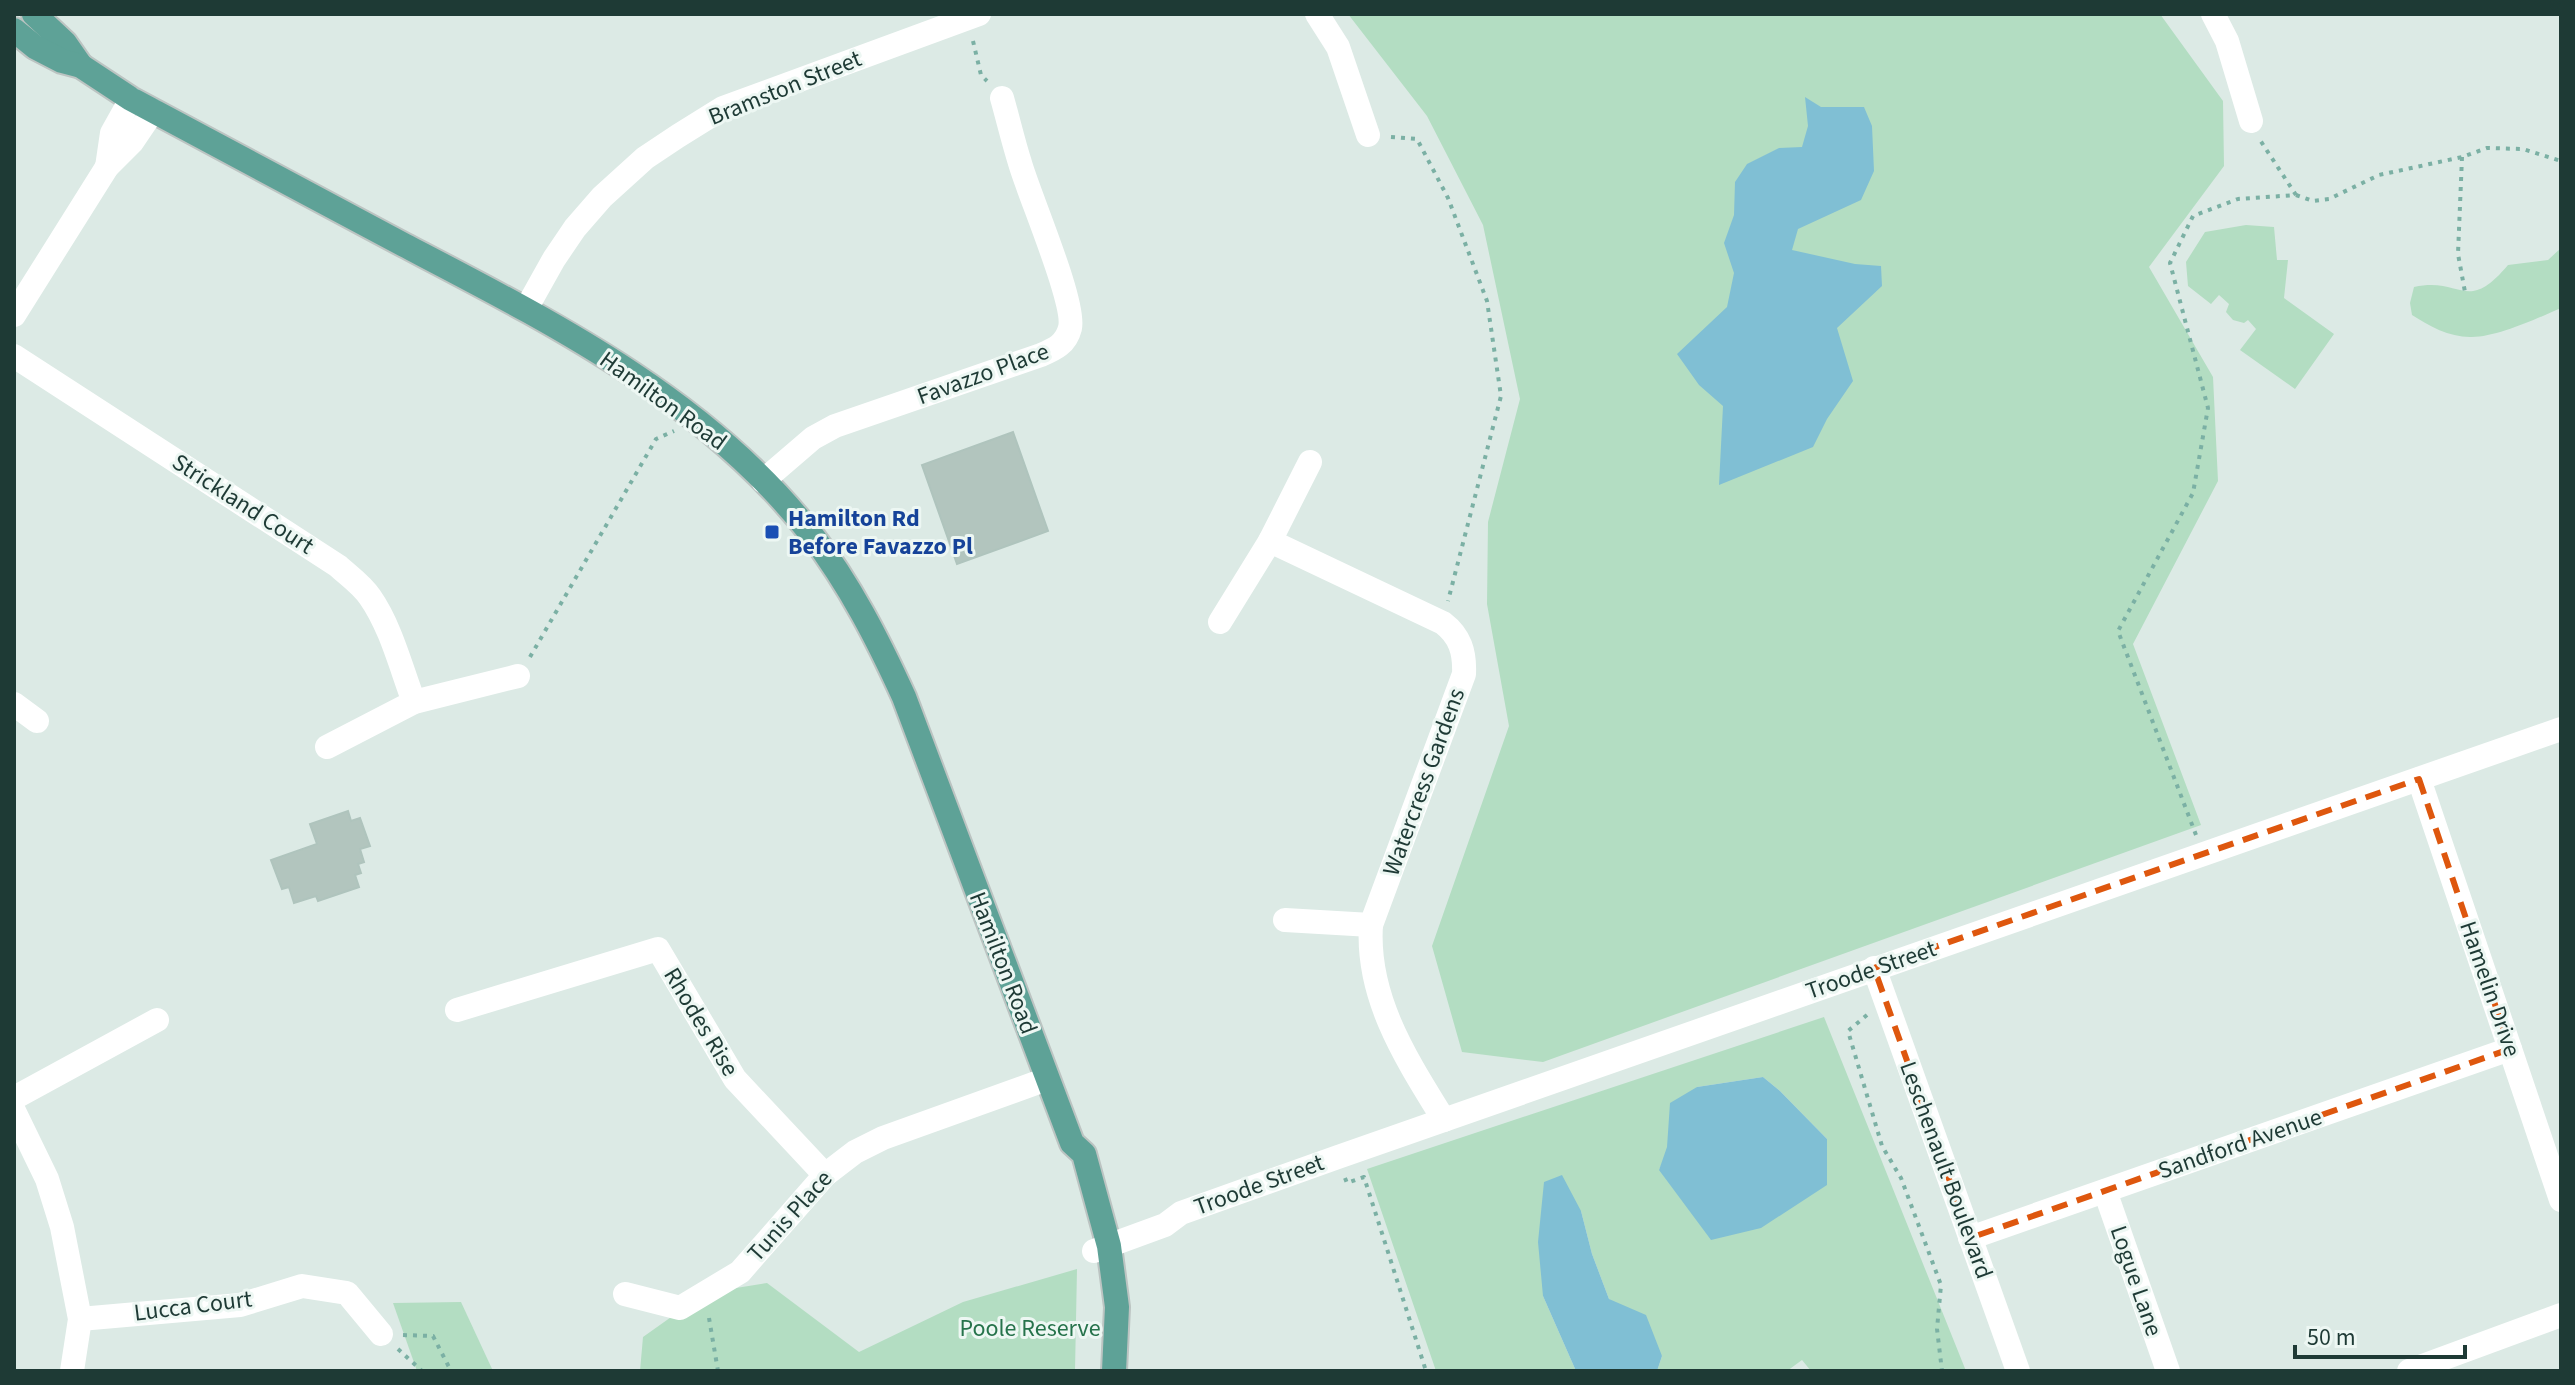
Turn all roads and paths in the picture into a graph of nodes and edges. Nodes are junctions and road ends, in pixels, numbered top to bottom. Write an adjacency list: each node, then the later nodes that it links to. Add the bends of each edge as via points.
1 (34, 14): 6 (main road, Hamilton Road)
2 (1317, 14): 11 (street, via 1338,47)
3 (2213, 14): 10 (street, via 2227,41)
4 (974, 21): 7 (path, via 981,75); 17 (street, Bramston Street, via 723,108 678,136 602,197 568,238)
5 (14, 30): 6 (main road, Hamilton Road, via 35,47)
6 (81, 66): 8 (main road, Hamilton Road)
7 (1002, 98): 22 (street, Favazzo Place, via 1068,300 1071,325 1066,340 1041,355 835,426)
8 (131, 99): 9 (main road, Hamilton Road); 14 (street, via 112,133)
9 (153, 111): 14 (street); 17 (main road, Hamilton Road)
10 (2251, 121): 15 (path)
11 (1368, 135): 25 (path, via 1417,139 1448,198 1487,301 1501,396)
12 (2462, 157): 13 (path, via 2487,148 2523,149); 15 (path, via 2379,175 2329,199); 16 (path, via 2458,254)
13 (2561, 161)
14 (107, 167): 18 (street)
15 (2296, 195): 33 (path, via 2238,199 2193,216 2170,263 2208,408 2193,493 2118,631)
16 (2465, 292)
17 (526, 309): 22 (main road, Hamilton Road, via 694,418)
18 (14, 315)
19 (14, 356): 27 (street, Strickland Court, via 338,566 370,597)
20 (679, 428): 26 (path, via 656,439)
21 (1310, 462): 23 (street)
22 (763, 481): 41 (main road, Hamilton Road, via 810,533 882,649)
23 (1270, 541): 24 (street); 25 (street)
24 (1220, 622)
25 (1443, 623): 35 (street, Watercress Gardens, via 1461,645 1464,674)
26 (518, 676): 27 (street)
27 (414, 702): 31 (street)
28 (14, 704): 29 (street)
29 (37, 721)
30 (2559, 735): 32 (street, Troode Street)
31 (327, 747)
32 (2419, 779): 36 (street, Troode Street); 40 (street, Hamelin Drive)
33 (2198, 841)
34 (1285, 920): 35 (street)
35 (1371, 925): 44 (street, Watercress Gardens, via 1369,950 1385,1013)
36 (1874, 968): 44 (street, Troode Street); 49 (street, Leschenault Boulevard)
37 (457, 1010): 46 (street, Rhodes Rise, via 658,949 735,1079)
38 (1869, 1013): 63 (path, via 1848,1031 1882,1146 1901,1178 1941,1285 1937,1329)
39 (157, 1020): 42 (street)
40 (2510, 1049): 47 (street, Sandford Avenue); 48 (street, Hamelin Drive)
41 (1047, 1079): 46 (street, Tunis Place, via 883,1138); 50 (main road, Hamilton Road, via 1072,1143 1068,1159)
42 (14, 1098)
43 (14, 1111): 54 (street, via 47,1179)
44 (1444, 1120): 45 (street, Troode Street)
45 (1338, 1157): 50 (street, Troode Street, via 1181,1213 1159,1211); 62 (path, via 1347,1183 1364,1177)
46 (825, 1175): 51 (street, Tunis Place, via 740,1272)
47 (2105, 1191): 49 (street, Sandford Avenue); 65 (street, Logue Lane)
48 (2561, 1200)
49 (1970, 1238): 64 (street, Leschenault Boulevard)
50 (1099, 1240): 61 (main road, Hamilton Road, via 1104,1307 1115,1329)
51 (705, 1293): 52 (street, Tunis Place, via 680,1308); 60 (path)
52 (625, 1294)
53 (2561, 1315): 56 (street)
54 (80, 1319): 55 (street, Lucca Court, via 240,1305 302,1286 347,1293); 57 (street)
55 (381, 1334): 58 (path); 59 (path, via 433,1336)
56 (2466, 1361): 66 (street)
57 (72, 1371)
58 (422, 1371)
59 (451, 1371)
60 (718, 1371)
61 (1114, 1371)
62 (1426, 1371)
63 (1942, 1371)
64 (2018, 1371)
65 (2168, 1371)
66 (2409, 1371)

